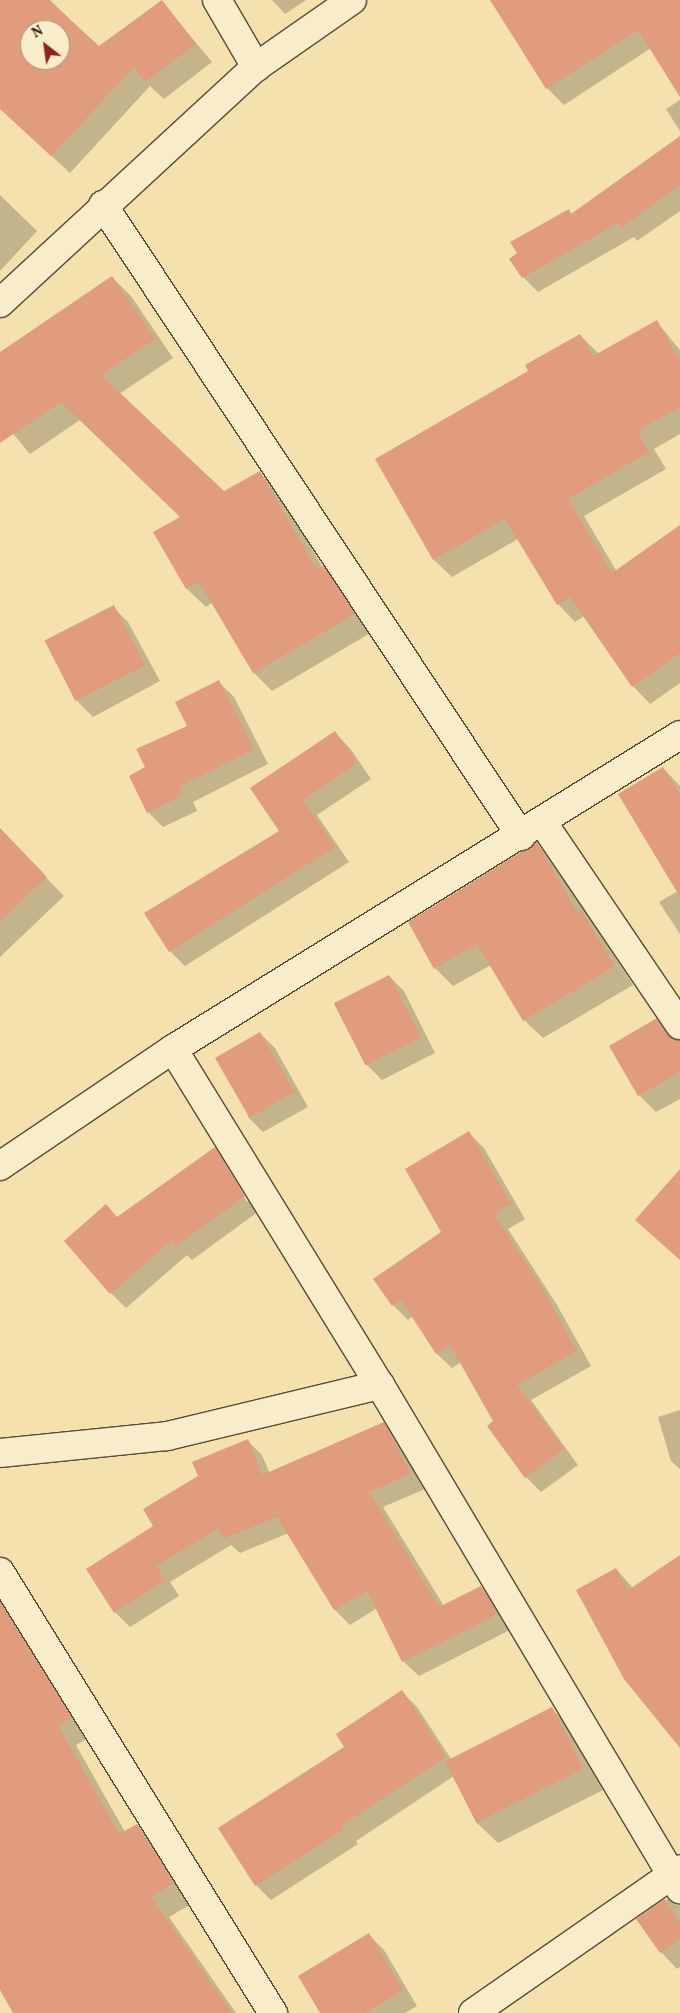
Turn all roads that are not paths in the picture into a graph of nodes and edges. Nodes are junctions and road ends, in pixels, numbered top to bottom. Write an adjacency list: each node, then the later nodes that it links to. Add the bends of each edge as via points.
1 (217, 0): 3 (street)
2 (352, 0): 3 (street)
3 (256, 67): 4 (street)
4 (103, 205): 5 (street); 7 (street)
5 (0, 303)
6 (680, 735): 7 (street)
7 (532, 829): 8 (street); 9 (street)
8 (680, 1025)
9 (173, 1049): 10 (street); 11 (street)
10 (0, 1166)
11 (380, 1385): 12 (street, via 167,1436); 14 (street)
12 (0, 1453)
13 (0, 1572): 15 (street)
14 (677, 1878): 16 (street)
15 (273, 2013)
16 (473, 2013)

